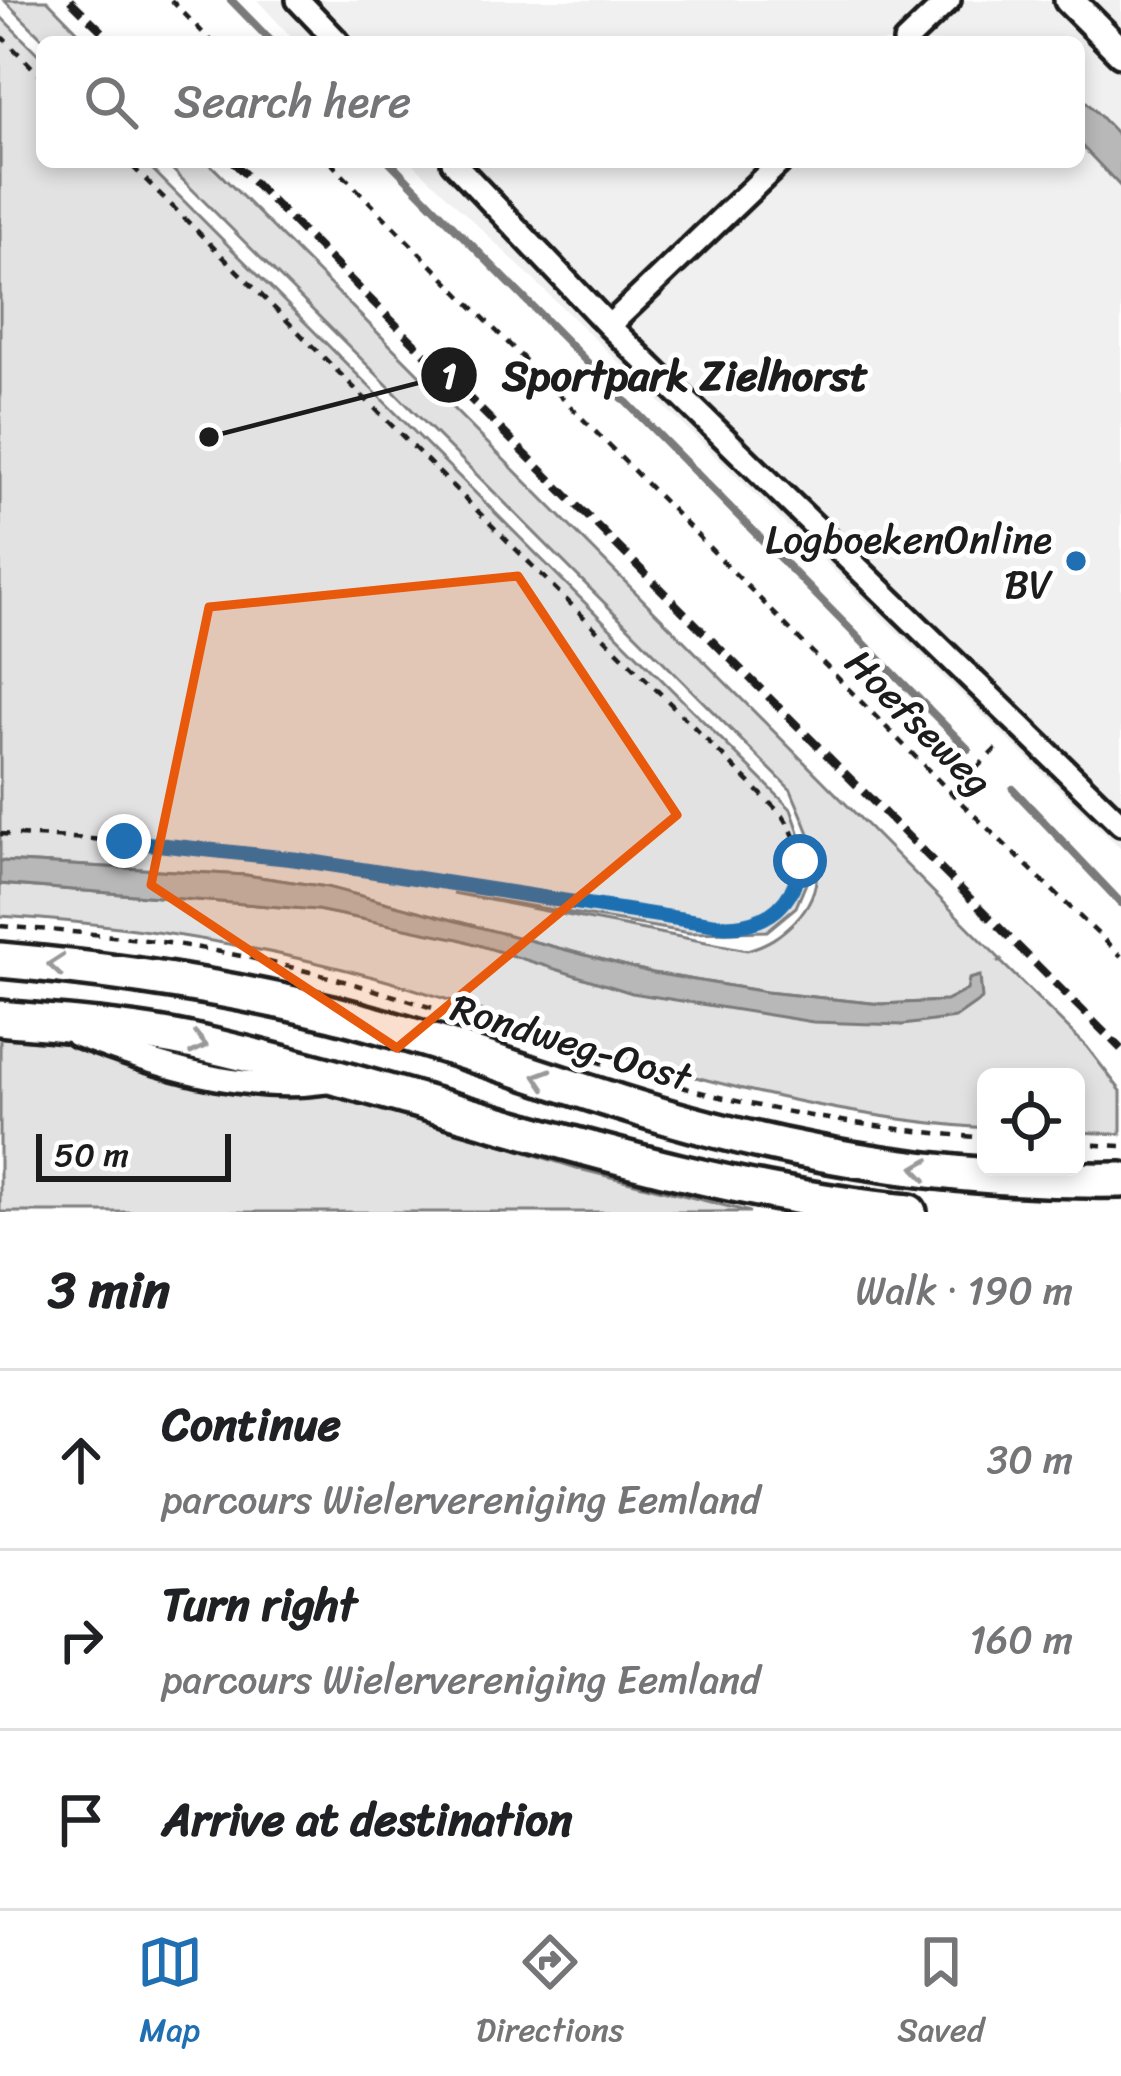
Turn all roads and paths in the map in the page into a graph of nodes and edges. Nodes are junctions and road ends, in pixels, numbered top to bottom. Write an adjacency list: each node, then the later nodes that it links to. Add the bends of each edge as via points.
1 (171, 0): 6 (path)
2 (298, 0): 7 (street)
3 (949, 0): 8 (street)
4 (1069, 0): 9 (street)
5 (0, 35): 10 (path)
6 (206, 36)
7 (332, 36)
8 (911, 36)
9 (1121, 52)
10 (36, 70)
11 (134, 168): 19 (path, via 783,816 798,838 797,880 765,920 726,926 294,859)
12 (336, 168): 17 (path, Hoefseweg)
13 (459, 168): 15 (street)
14 (774, 168): 15 (street)
15 (609, 326): 16 (street)
16 (1020, 726): 17 (path); 18 (street)
17 (951, 793): 20 (path, Hoefseweg)
18 (1121, 824)
19 (0, 833)
20 (1121, 956)
21 (0, 960): 25 (main road, Rondweg-Oost, one-way to 21, via 933,1171 811,1152 631,1106 336,1014 158,976)
22 (0, 1018): 26 (main road, via 185,1040 695,1176)
23 (1085, 1144): 24 (path)
24 (1121, 1146)
25 (1121, 1180)
26 (909, 1212)

